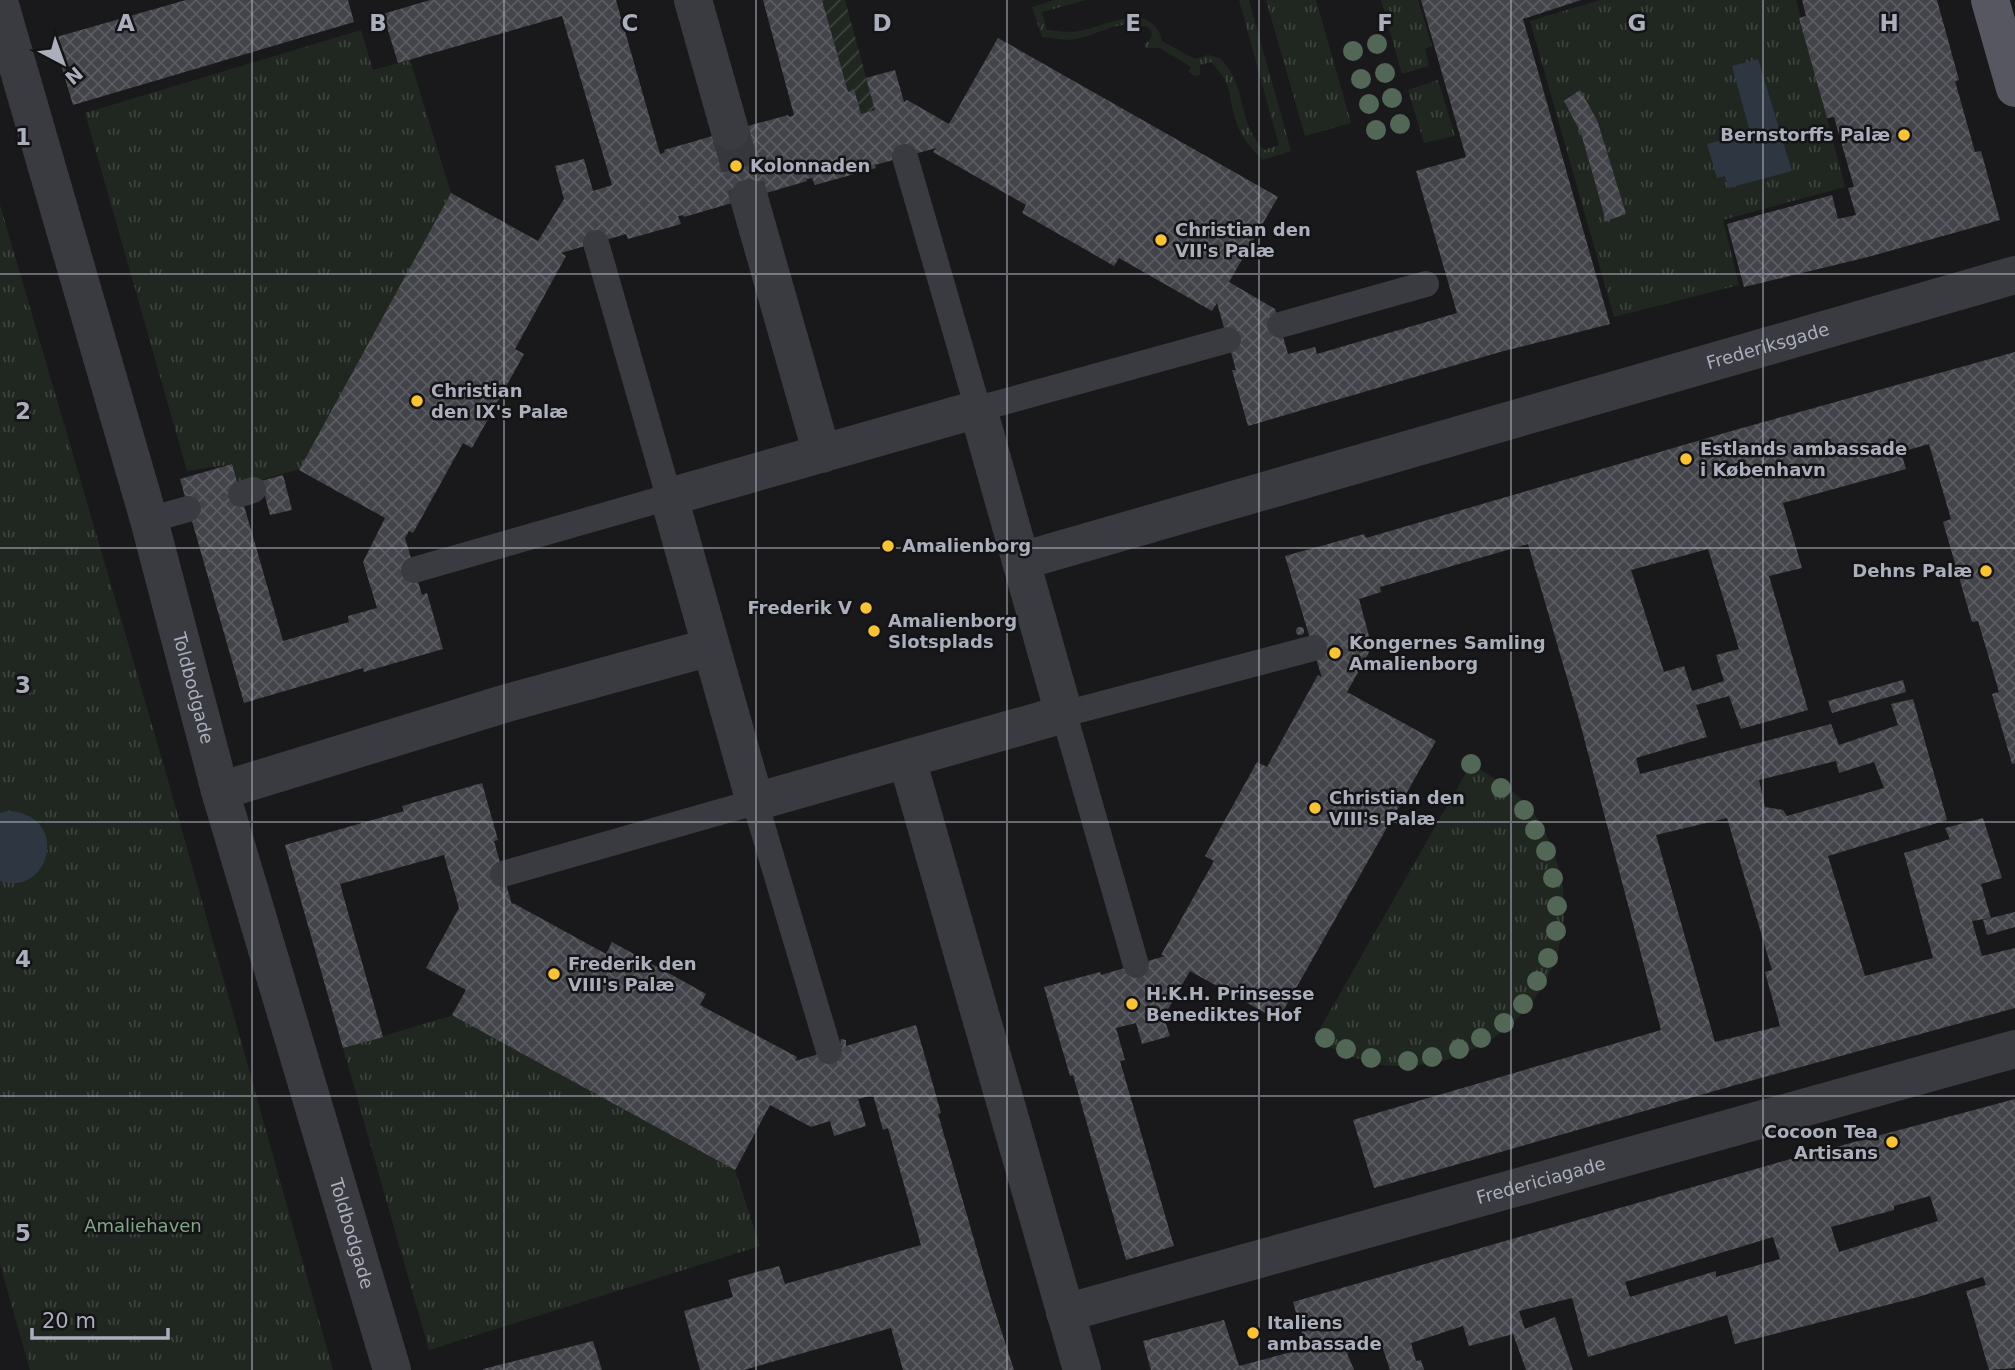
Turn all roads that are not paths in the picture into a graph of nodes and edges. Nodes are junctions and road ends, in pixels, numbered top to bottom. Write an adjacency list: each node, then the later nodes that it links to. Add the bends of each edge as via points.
1 (693, 0): 5 (street)
2 (1990, 0): 4 (main road)
3 (0, 5): 17 (street, Toldbodgade)
4 (2015, 88)
5 (730, 131)
6 (905, 157): 13 (lane)
7 (749, 198): 14 (street)
8 (596, 243): 15 (lane)
9 (2015, 275): 18 (street, Frederiksgade)
10 (1426, 284): 11 (lane)
11 (1280, 326)
12 (1228, 340): 13 (lane)
13 (978, 409): 14 (street); 18 (street)
14 (822, 454): 15 (street)
15 (669, 498): 19 (lane); 20 (street)
16 (188, 509): 17 (lane)
17 (149, 520): 24 (street, Toldbodgade)
18 (1021, 561): 22 (street)
19 (414, 570)
20 (711, 647): 24 (street, via 507,703); 25 (street)
21 (1314, 648): 22 (lane)
22 (1065, 714): 23 (street); 27 (lane)
23 (907, 759): 25 (street); 30 (street)
24 (220, 791): 31 (street, Toldbodgade)
25 (755, 802): 26 (lane); 29 (lane)
26 (503, 874)
27 (1136, 965)
28 (2015, 1049): 30 (street, Fredericiagade)
29 (829, 1051)
30 (1065, 1313): 32 (street)
31 (392, 1370)
32 (1082, 1370)

